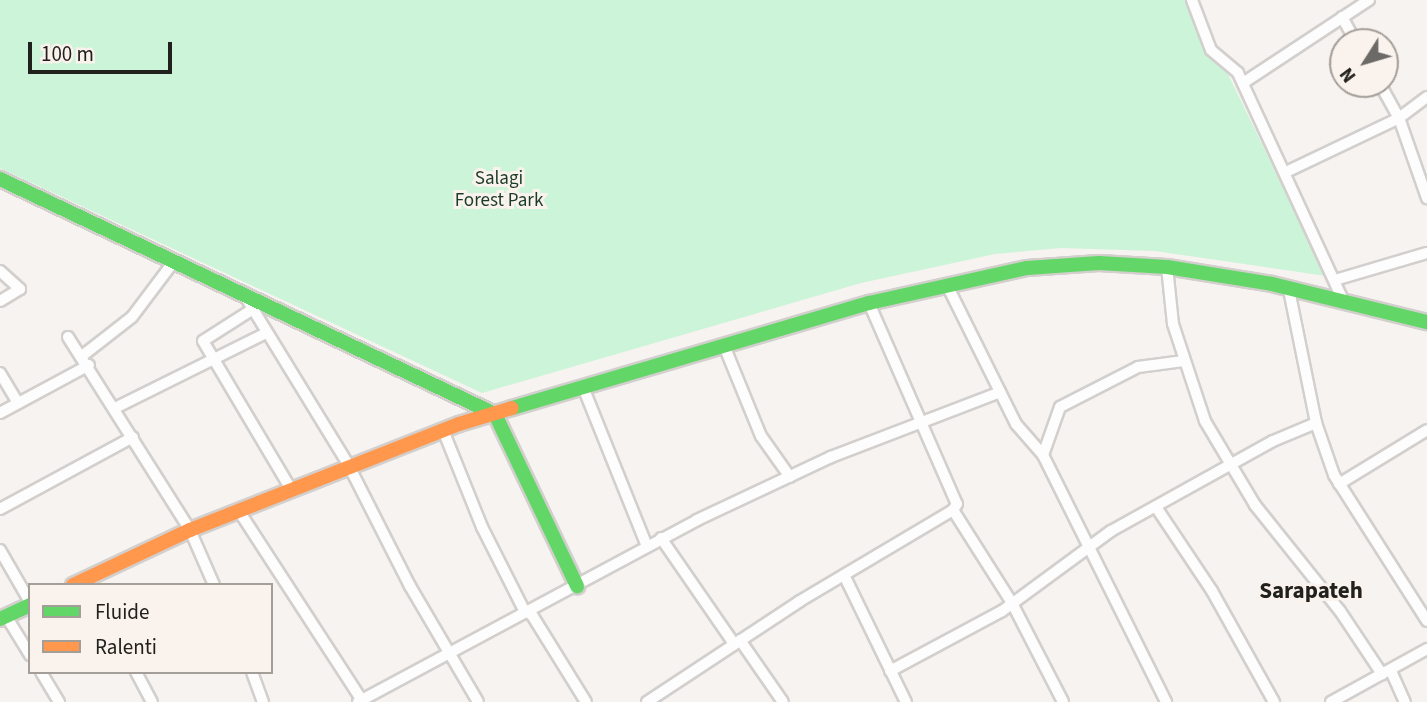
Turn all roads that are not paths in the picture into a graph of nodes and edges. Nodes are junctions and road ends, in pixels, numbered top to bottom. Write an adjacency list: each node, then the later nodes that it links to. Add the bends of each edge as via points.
1 (1192, 0): 5 (street, via 1202,35)
2 (1369, 0): 3 (street)
3 (1342, 17): 4 (street); 5 (street)
4 (1348, 28)
5 (1243, 83): 9 (street)
6 (1427, 97): 8 (street)
7 (1388, 98): 8 (street)
8 (1399, 118): 9 (street); 11 (street)
9 (1286, 172): 16 (street)
10 (0, 179): 13 (street)
11 (1427, 198)
12 (1427, 253): 16 (street)
13 (175, 260): 19 (street); 28 (street, via 132,317)
14 (1167, 267): 17 (street, via 1046,264); 18 (street); 30 (street, via 1173,324)
15 (0, 271): 21 (street, via 20,289)
16 (1335, 280): 20 (street)
17 (948, 288): 22 (street); 34 (street)
18 (1289, 290): 20 (street); 40 (street)
19 (242, 291): 23 (street); 38 (street)
20 (1343, 300): 24 (street)
21 (0, 301)
22 (869, 303): 27 (street); 39 (street)
23 (253, 309): 25 (street); 29 (street, via 203,341)
24 (1427, 322)
25 (267, 333): 29 (street); 45 (street)
26 (68, 337): 28 (street)
27 (725, 348): 33 (street); 47 (street, via 761,436)
28 (82, 356): 31 (street)
29 (213, 361): 36 (street); 49 (street)
30 (1184, 361): 44 (street, via 1138,367 1060,407); 46 (street, via 1205,421)
31 (89, 365): 35 (street); 36 (street)
32 (0, 373): 35 (street)
33 (583, 387): 38 (street); 56 (street)
34 (1000, 392): 39 (street, via 932,421); 44 (street, via 1016,424)
35 (18, 403): 37 (street)
36 (115, 408): 43 (street)
37 (0, 413)
38 (495, 414): 41 (street); 62 (street)
39 (922, 419): 47 (street); 52 (street, via 957,504)
40 (1316, 423): 46 (street); 48 (street)
41 (443, 430): 45 (street); 66 (street, via 482,527)
42 (1427, 430): 48 (street)
43 (134, 437): 51 (street); 54 (street)
44 (1042, 455): 57 (street)
45 (349, 466): 49 (street); 71 (street)
46 (1230, 466): 50 (street); 74 (street, via 1255,506)
47 (790, 477): 55 (street)
48 (1339, 484): 68 (street)
49 (292, 491): 53 (street)
50 (1156, 507): 57 (street); 89 (street, via 1212,591)
51 (0, 509)
52 (953, 510): 59 (street); 64 (street)
53 (239, 511): 54 (street); 78 (street)
54 (190, 530): 60 (street); 61 (street)
55 (661, 538): 56 (street); 69 (street)
56 (647, 547): 62 (street)
57 (1089, 549): 64 (street); 88 (street)
58 (0, 550): 63 (street)
59 (844, 575): 69 (street); 73 (street)
60 (83, 583)
61 (214, 583)
62 (577, 586): 66 (street)
63 (28, 600)
64 (1012, 603): 73 (street); 87 (street)
65 (28, 605): 67 (street)
66 (524, 610): 71 (street); 83 (street, via 532,614)
67 (3, 618): 72 (street)
68 (1427, 621)
69 (737, 642): 84 (street); 85 (street)
70 (1427, 649): 74 (street)
71 (448, 650): 78 (street); 82 (street)
72 (28, 652)
73 (890, 671): 86 (street)
74 (1386, 672): 90 (street); 91 (street)
75 (42, 674): 79 (street)
76 (137, 674): 80 (street)
77 (253, 674): 81 (street)
78 (361, 701)
79 (59, 702)
80 (152, 702)
81 (263, 702)
82 (478, 702)
83 (586, 702)
84 (647, 702)
85 (783, 702)
86 (906, 702)
87 (1063, 702)
88 (1166, 702)
89 (1274, 702)
90 (1331, 702)
91 (1405, 702)

